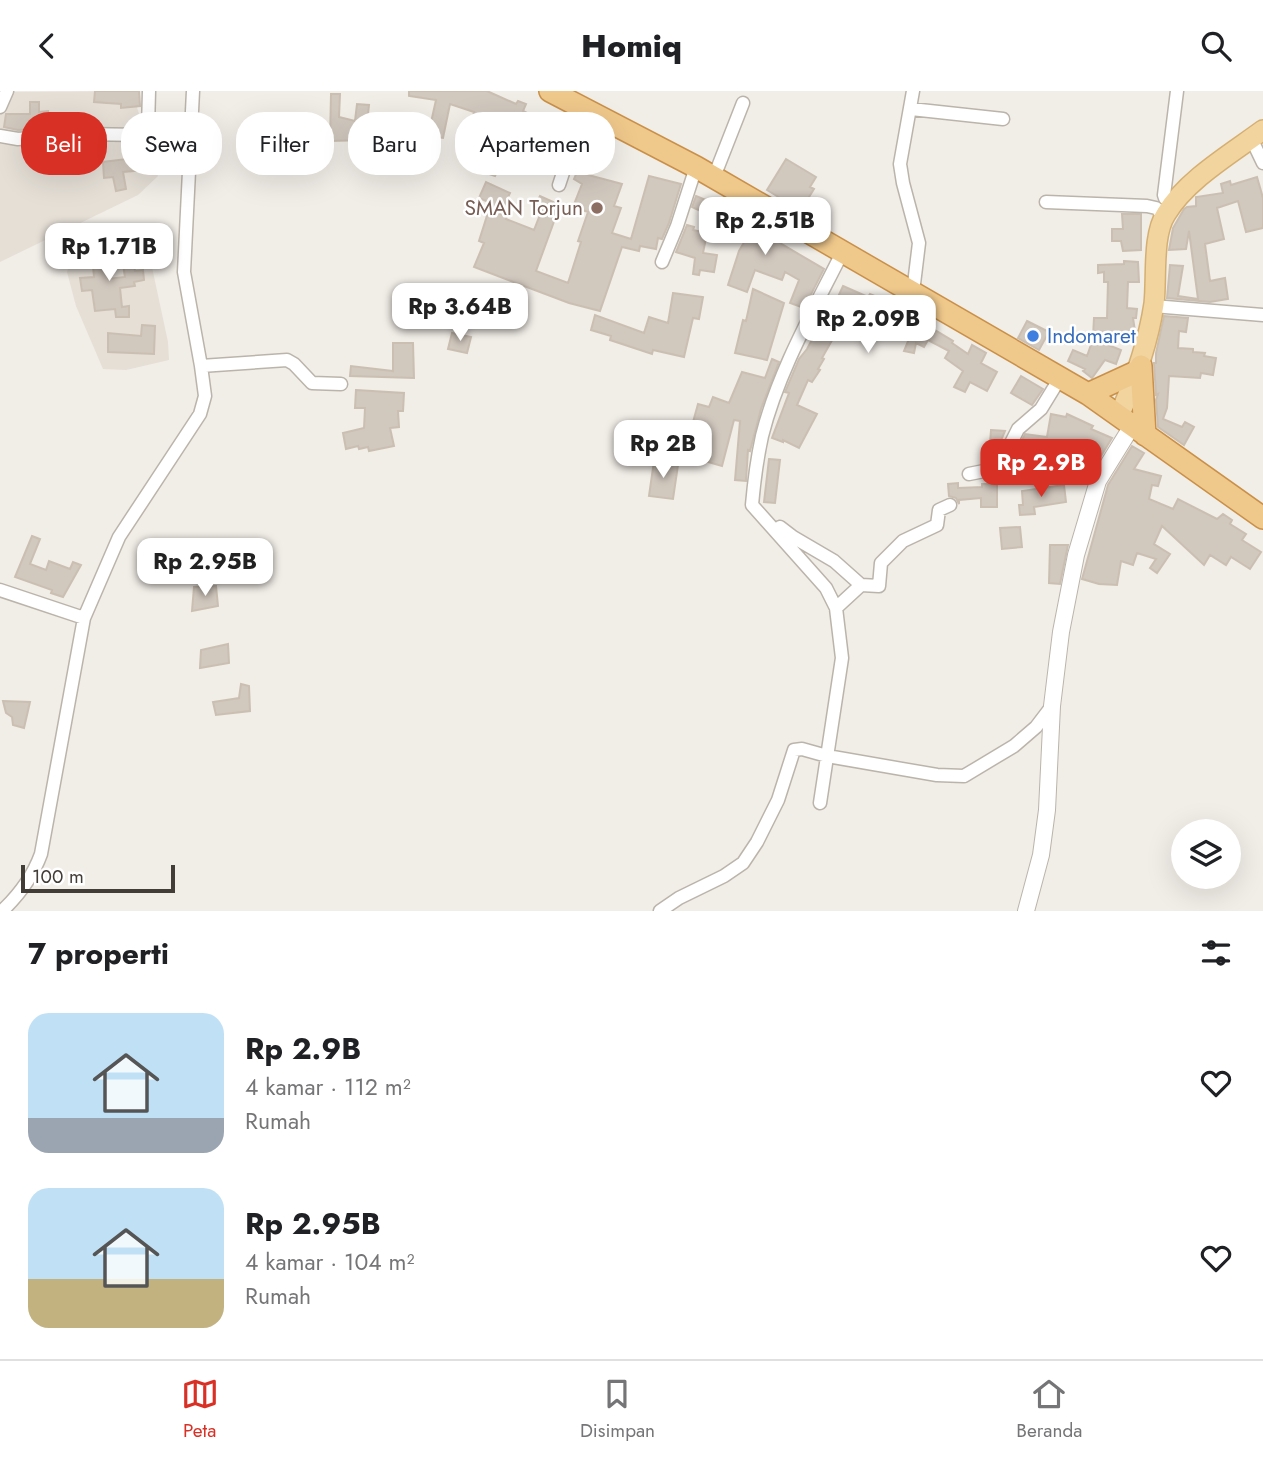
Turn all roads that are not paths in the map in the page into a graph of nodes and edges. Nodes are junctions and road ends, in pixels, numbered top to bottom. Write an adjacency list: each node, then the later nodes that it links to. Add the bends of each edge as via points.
1 (7, 91): 8 (street)
2 (149, 91): 13 (street, via 148,128 142,135)
3 (193, 91): 24 (street, via 184,272)
4 (550, 91): 9 (highway)
5 (913, 91): 10 (street)
6 (1177, 91): 18 (street, via 1164,195)
7 (743, 103): 15 (street)
8 (0, 107)
9 (584, 109): 15 (highway); 16 (street)
10 (911, 109): 11 (street); 21 (street, via 900,164 919,243)
11 (1003, 119)
12 (1257, 134): 14 (street); 18 (main road, via 1210,169)
13 (0, 136)
14 (1263, 163)
15 (705, 172): 19 (highway); 20 (street)
16 (559, 185)
17 (1046, 202): 18 (street)
18 (1170, 208): 22 (main road, via 1157,250)
19 (842, 253): 21 (highway); 31 (street, via 772,406 756,465)
20 (662, 262)
21 (913, 292): 26 (highway)
22 (1153, 306): 23 (street); 25 (main road)
23 (1263, 315)
24 (201, 366): 27 (street, via 287,360 312,383); 37 (street, via 205,396 200,414 119,537)
25 (1140, 369): 28 (highway); 29 (highway); 29 (main road)
26 (1060, 378): 28 (highway); 30 (street, via 1041,409 1018,429 1000,465)
27 (341, 384)
28 (1088, 394): 29 (highway)
29 (1132, 426): 33 (highway); 38 (street, via 1089,502 1065,611)
30 (969, 474)
31 (752, 505): 34 (street); 36 (street, via 826,588)
32 (950, 505): 34 (street, via 939,510 937,525 903,541 881,563 879,586)
33 (1263, 518)
34 (861, 585): 36 (street)
35 (0, 590): 37 (street)
36 (835, 608): 39 (street, via 842,658)
37 (85, 618): 41 (street, via 41,853 31,877)
38 (1052, 706): 39 (street, via 1014,746 964,776); 43 (street, via 1046,815 1037,876)
39 (827, 756): 40 (street); 42 (street, via 794,750 778,800 743,863)
40 (820, 803)
41 (2, 911)
42 (660, 911)
43 (1026, 911)

